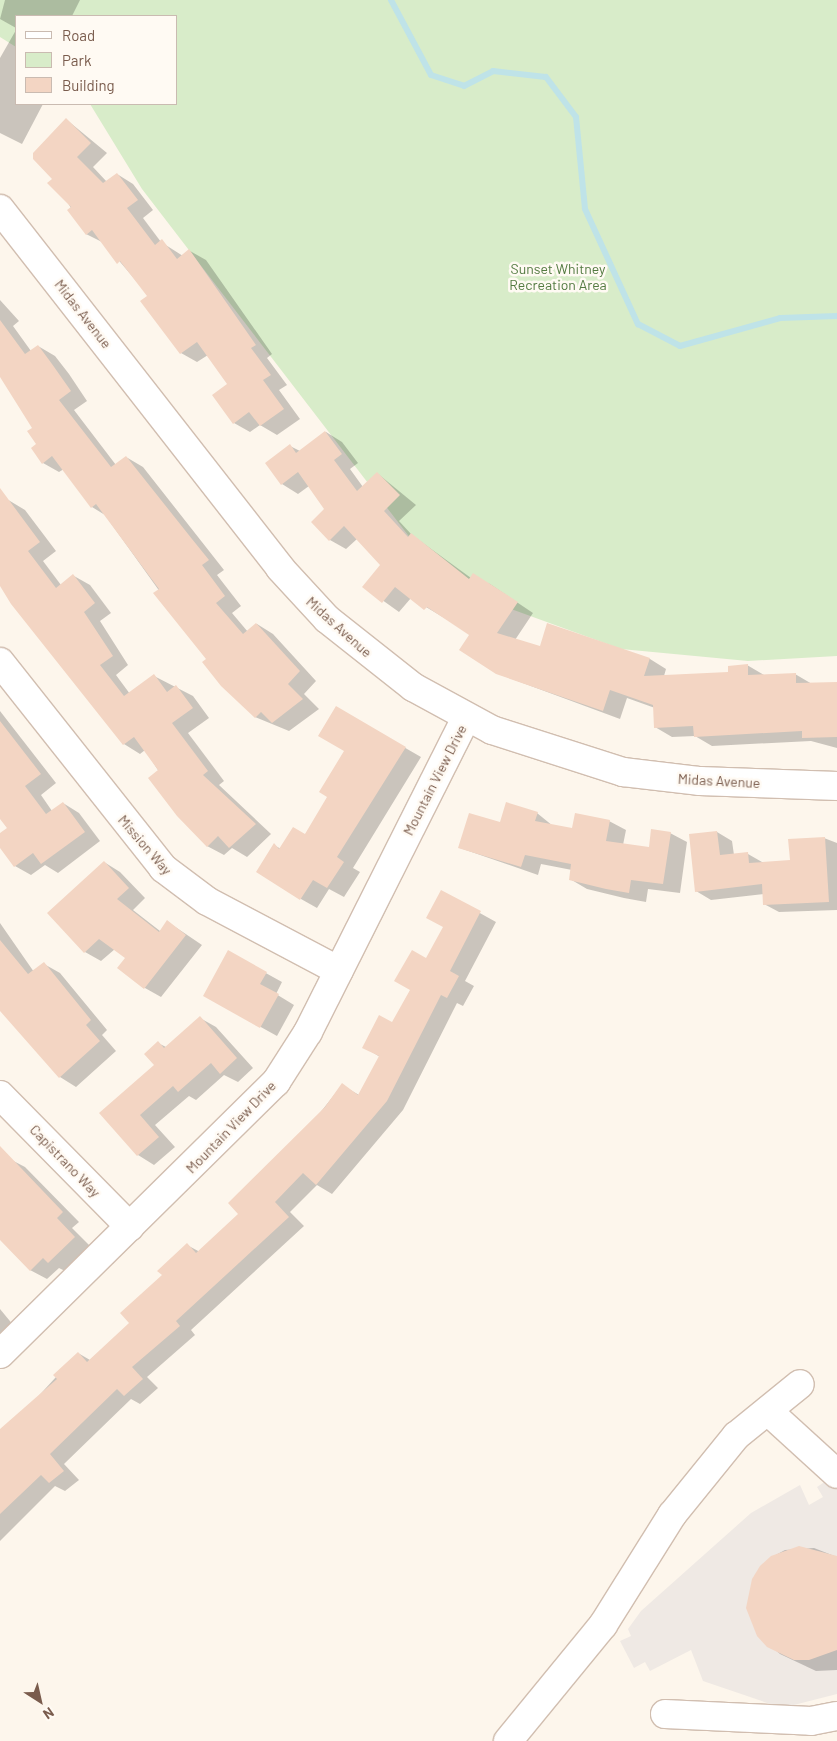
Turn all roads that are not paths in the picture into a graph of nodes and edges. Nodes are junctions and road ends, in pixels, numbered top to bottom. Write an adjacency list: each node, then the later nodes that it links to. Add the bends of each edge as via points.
1 (0, 209): 3 (street, Midas Avenue, via 303,595 382,665)
2 (0, 662): 5 (street, Mission Way, via 163,868 207,900)
3 (466, 718): 4 (street, Midas Avenue, via 560,755 623,772 700,781); 5 (street, Mountain View Drive)
4 (837, 786)
5 (339, 971): 7 (street, Mountain View Drive, via 276,1082)
6 (0, 1094): 7 (street, Capistrano Way)
7 (130, 1227): 8 (street, Mountain View Drive)
8 (0, 1354)
9 (800, 1384): 10 (street)
10 (768, 1411): 11 (street); 14 (street, via 736,1436 672,1515 602,1625)
11 (837, 1474)
12 (665, 1714): 13 (street, via 792,1720)
13 (837, 1716)
14 (508, 1741)

